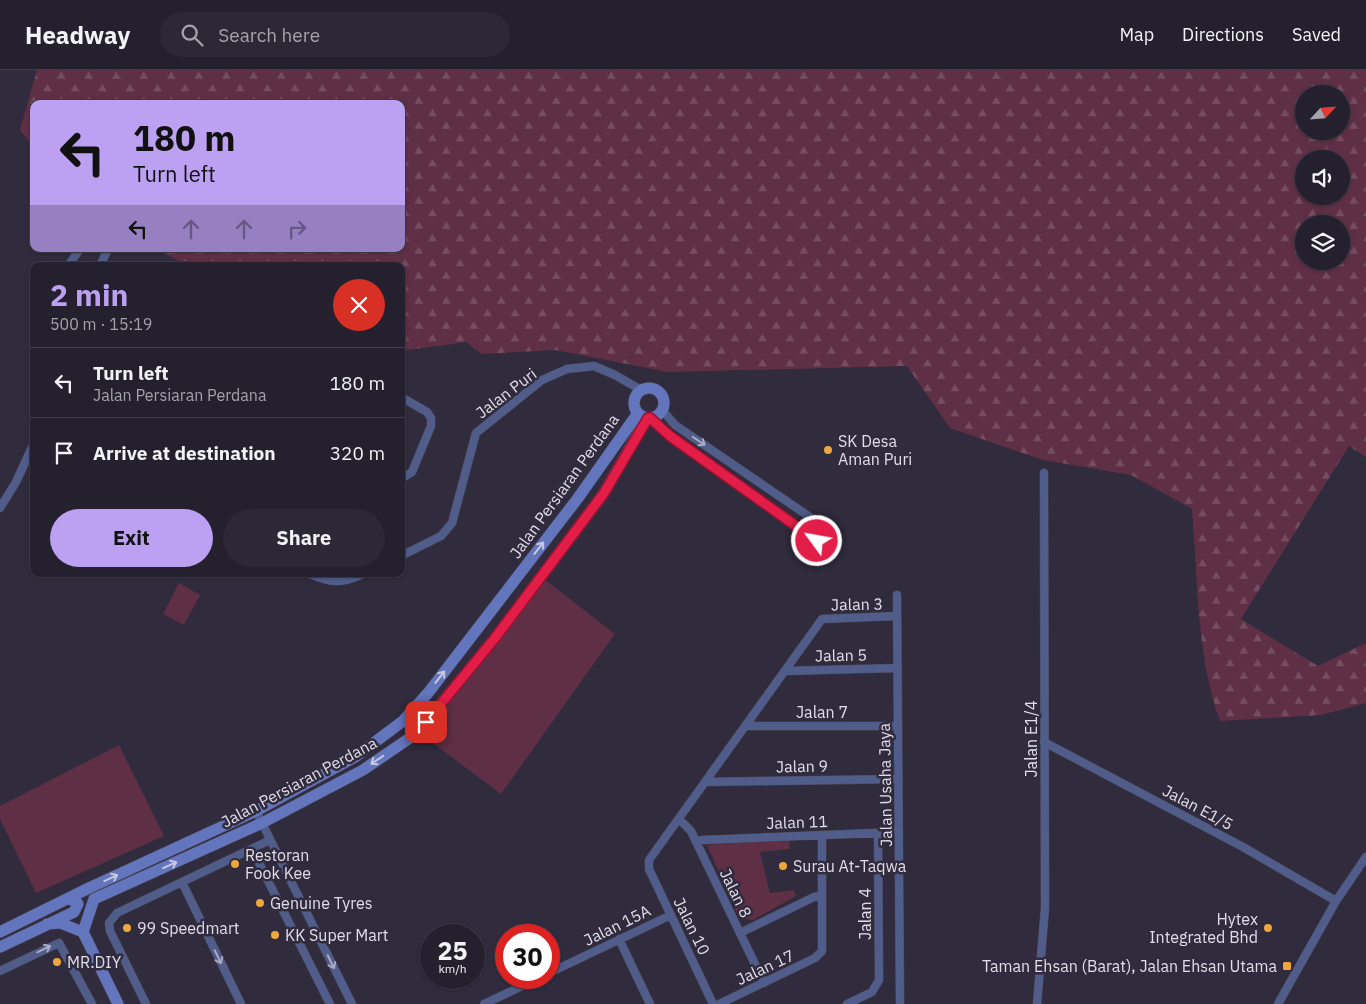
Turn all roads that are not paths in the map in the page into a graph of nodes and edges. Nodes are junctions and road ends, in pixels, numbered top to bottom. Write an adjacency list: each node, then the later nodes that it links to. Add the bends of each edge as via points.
1 (641, 390): 3 (street, via 650,388 659,392); 4 (street, via 634,398); 9 (street, Jalan Puri, via 594,366 567,369 542,380 476,433 452,523 442,536)
2 (405, 399): 7 (street, via 427,412 431,426 412,472)
3 (662, 410): 4 (street); 4 (street, one-way to 4, via 675,425 826,528 824,538 812,539)
4 (645, 416): 21 (street, Jalan Persiaran Perdana, one-way to 4, via 355,757 403,721); 23 (street, Jalan Persiaran Perdana, one-way to 23, via 604,493 495,638 417,733 363,770)
5 (30, 452): 8 (street)
6 (1044, 473): 18 (street, Jalan E1/4)
7 (405, 477)
8 (0, 508)
9 (405, 554)
10 (318, 577): 11 (street, via 346,582)
11 (357, 577)
12 (897, 596): 13 (street, Jalan Usaha Jaya)
13 (897, 616): 14 (street, Jalan Usaha Jaya); 15 (street, Jalan 3, via 825,618)
14 (897, 668): 15 (street, Jalan 5); 17 (street, Jalan Usaha Jaya)
15 (786, 670): 16 (street)
16 (746, 726): 17 (street, Jalan 7); 20 (street)
17 (898, 726): 19 (street, Jalan Usaha Jaya)
18 (1044, 742): 36 (street, Jalan E1/5, via 1243,847); 62 (street, Jalan E1/4, via 1045,908)
19 (898, 779): 20 (street, Jalan 9); 24 (street, Jalan Usaha Jaya)
20 (706, 782): 22 (street)
21 (256, 811): 23 (street); 32 (street, Jalan Persiaran Perdana, one-way to 21)
22 (679, 819): 28 (street, Jalan 8, via 691,831); 37 (street, Jalan 10, via 650,860 649,869)
23 (262, 823): 27 (street); 35 (street, Jalan Persiaran Perdana, one-way to 23)
24 (899, 832): 25 (street, Jalan 11); 61 (street, Jalan Usaha Jaya)
25 (878, 833): 26 (street, Jalan 11); 60 (street, Jalan 4, via 880,980 872,992)
26 (822, 835): 28 (street, Jalan 11); 33 (street)
27 (270, 840): 29 (street); 54 (street, one-way to 54)
28 (696, 842): 41 (street, Jalan 8)
29 (252, 849): 31 (street); 53 (street)
30 (1366, 857): 36 (street)
31 (182, 882): 51 (street, via 118,913 109,923); 52 (street, one-way to 52)
32 (89, 888): 34 (street, Jalan Persiaran Perdana); 35 (street)
33 (822, 896): 41 (street); 46 (street, Jalan 17, via 822,951 815,958)
34 (67, 899): 38 (street, via 78,904 74,912); 39 (street, Jalan Persiaran Perdana)
35 (94, 899): 40 (street)
36 (1336, 901): 63 (street)
37 (671, 915): 42 (street, Jalan 15A); 58 (street, Jalan 10)
38 (47, 924): 40 (street, via 60,923); 43 (street)
39 (0, 932)
40 (83, 932): 50 (street)
41 (740, 934): 46 (street, Jalan 8)
42 (619, 939): 44 (street, Jalan 15A); 57 (street)
43 (0, 947)
44 (560, 968)
45 (0, 970): 49 (street, one-way to 49, via 60,943)
46 (764, 983): 59 (street, Jalan 17)
47 (516, 989): 48 (street)
48 (502, 996): 55 (street); 56 (street)
49 (92, 1004)
50 (118, 1004)
51 (146, 1004)
52 (241, 1004)
53 (330, 1004)
54 (352, 1004)
55 (484, 1004)
56 (506, 1004)
57 (650, 1004)
58 (714, 1004)
59 (719, 1004)
60 (847, 1004)
61 (900, 1004)
62 (1037, 1004)
63 (1278, 1004)

